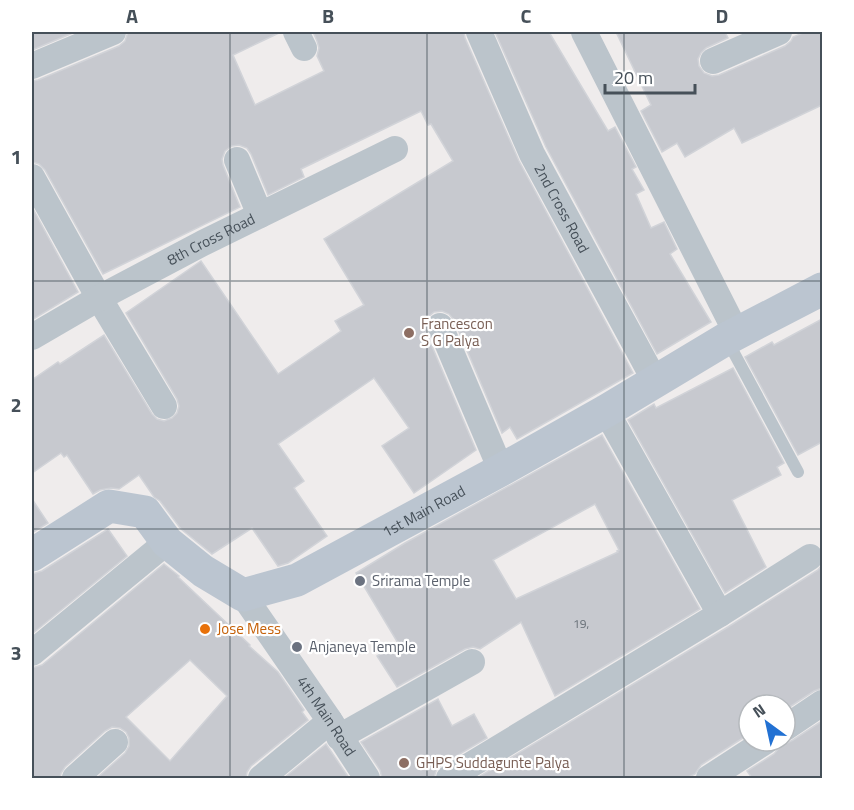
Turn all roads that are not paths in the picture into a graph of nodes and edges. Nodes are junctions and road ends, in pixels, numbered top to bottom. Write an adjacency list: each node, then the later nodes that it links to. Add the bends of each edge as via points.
1 (113, 32): 6 (street)
2 (479, 32): 16 (street, 2nd Cross Road, via 532,154)
3 (584, 32): 15 (street)
4 (779, 32): 5 (street)
5 (713, 61)
6 (32, 66)
7 (395, 149): 10 (street, 8th Cross Road)
8 (237, 160): 10 (street)
9 (33, 183): 12 (street)
10 (260, 216): 12 (street, 8th Cross Road)
11 (822, 289): 15 (street, 1st Main Road)
12 (99, 298): 14 (street, 8th Cross Road); 17 (street)
13 (440, 326): 19 (street)
14 (32, 337)
15 (731, 337): 16 (street, 1st Main Road); 20 (lane)
16 (655, 381): 18 (street, 1st Main Road)
17 (164, 406)
18 (606, 411): 19 (street, 1st Main Road); 25 (street)
19 (501, 470): 24 (street, 1st Main Road, via 297,580)
20 (798, 472)
21 (167, 542): 22 (street, via 144,512 108,506); 24 (street, via 203,571); 26 (street)
22 (32, 555)
23 (810, 557): 25 (street)
24 (243, 595): 30 (street, 4th Main Road)
25 (720, 614): 36 (street)
26 (32, 653)
27 (472, 662): 30 (street)
28 (822, 703): 29 (street)
29 (797, 720)
30 (334, 729): 34 (street); 35 (street, 4th Main Road)
31 (115, 742): 33 (street)
32 (748, 753): 37 (street)
33 (75, 778)
34 (261, 778)
35 (367, 778)
36 (449, 778)
37 (709, 778)

